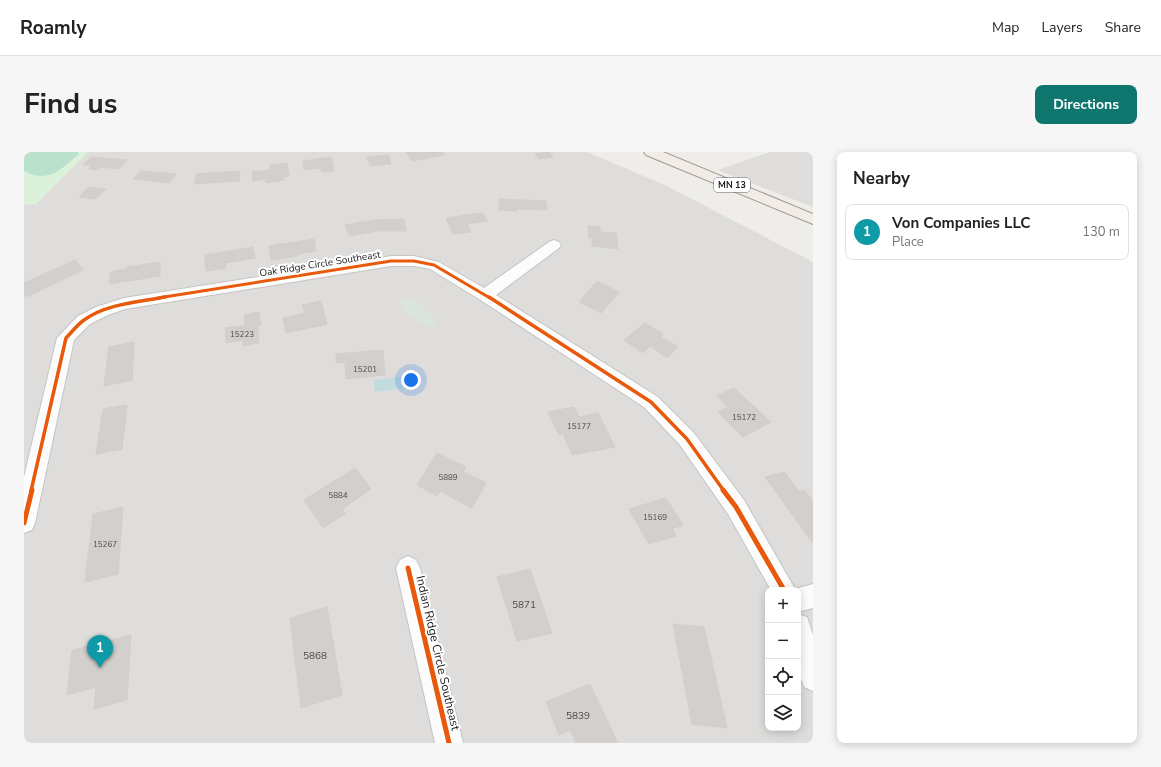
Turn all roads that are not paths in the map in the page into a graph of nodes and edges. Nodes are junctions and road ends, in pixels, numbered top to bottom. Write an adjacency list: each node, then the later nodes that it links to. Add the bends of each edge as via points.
1 (651, 152): 2 (main road, MN 13)
2 (813, 218)
3 (554, 245): 4 (street)
4 (485, 295): 5 (street, Oak Ridge Circle Southeast, via 434,264 391,261 124,304 102,310 84,320 66,338); 7 (street, Oak Ridge Circle Southeast, via 651,402 692,445 736,507)
5 (24, 523)
6 (408, 568): 12 (street, Indian Ridge Circle Southeast)
7 (782, 587)
8 (813, 596): 9 (street)
9 (801, 599)
10 (801, 636): 11 (street)
11 (813, 678)
12 (449, 743)

